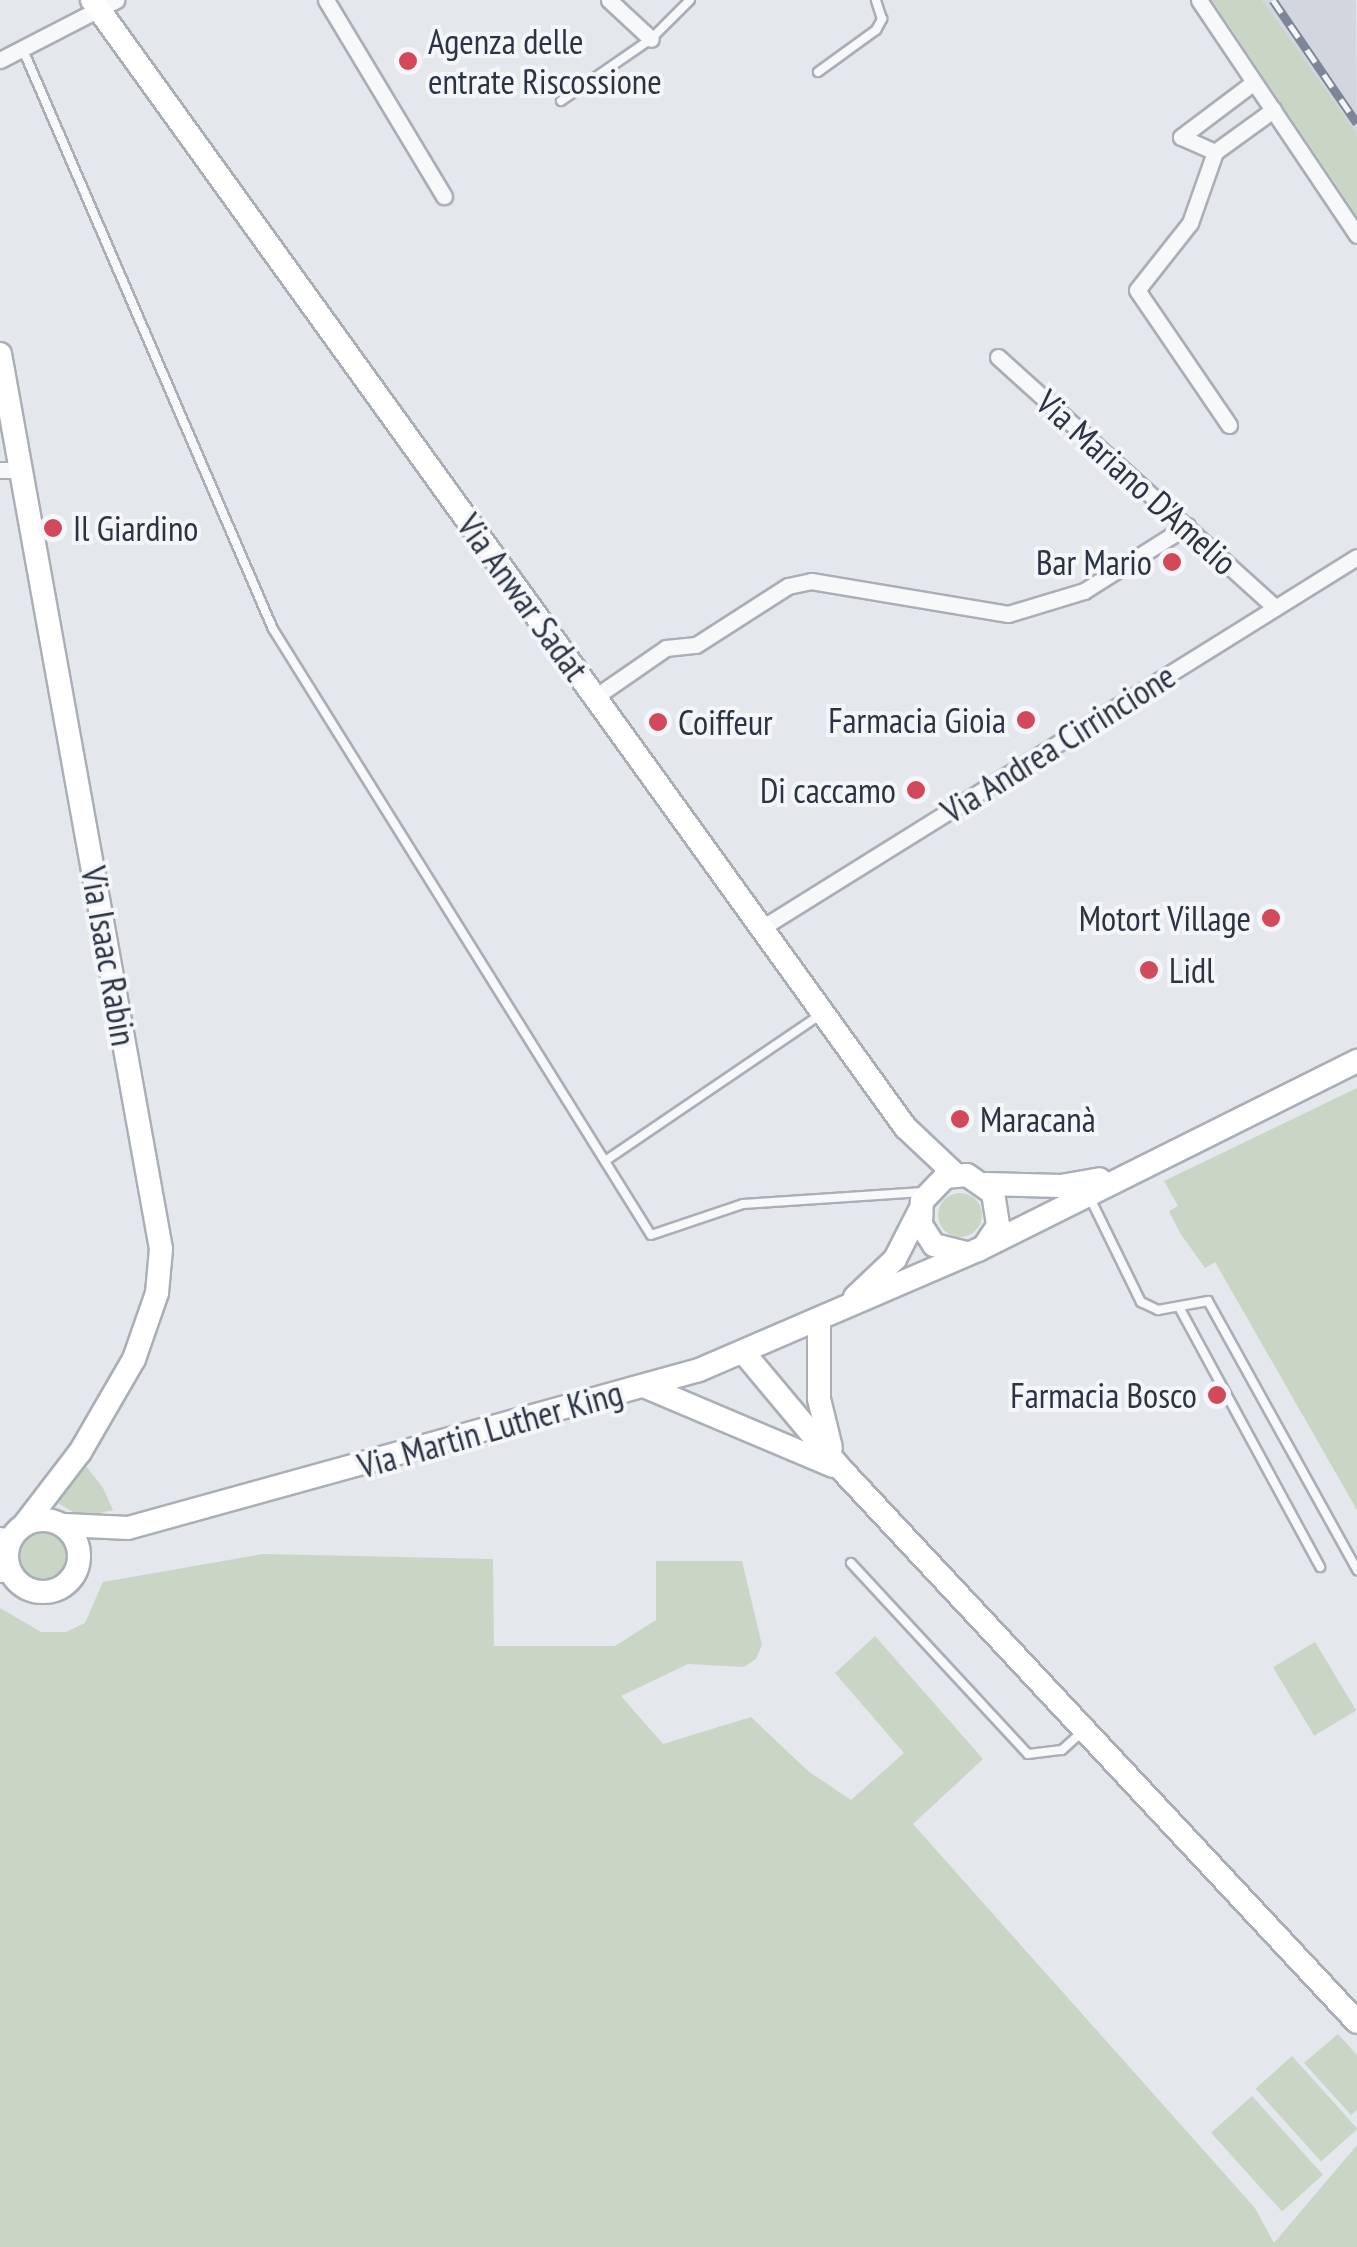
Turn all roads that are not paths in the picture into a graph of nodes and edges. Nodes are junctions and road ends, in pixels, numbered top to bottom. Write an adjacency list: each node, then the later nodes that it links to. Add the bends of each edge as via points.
1 (326, 0): 15 (street)
2 (609, 0): 7 (street)
3 (690, 0): 7 (lane)
4 (876, 0): 10 (lane, via 882,19 876,30)
5 (1199, 0): 11 (street)
6 (103, 3): 8 (street); 24 (street, Via Anwar Sadat)
7 (651, 39): 12 (lane)
8 (24, 52): 9 (street); 28 (lane, via 273,629)
9 (1, 59)
10 (818, 72)
11 (1254, 82): 13 (street); 14 (street, via 1180,137)
12 (561, 101)
13 (1273, 110): 14 (street); 16 (street)
14 (1215, 152): 19 (street, via 1190,223 1137,290)
15 (444, 196)
16 (1357, 235)
17 (0, 354): 20 (street, Via Isaac Rabin)
18 (998, 356): 21 (street, Via Mariano D'Amelio)
19 (1229, 425)
20 (11, 470): 43 (street, Via Isaac Rabin, via 161,1249 157,1293 134,1359 80,1452)
21 (1187, 526): 23 (street, Via Mariano D'Amelio); 24 (street, via 1084,591 1008,614 811,581 788,586 696,645 666,648)
22 (1357, 557): 23 (street, Via Andrea Cirrincione)
23 (1276, 607): 25 (street, Via Andrea Cirrincione)
24 (595, 697): 25 (street, Via Anwar Sadat)
25 (760, 928): 26 (street, Via Anwar Sadat)
26 (821, 1013): 28 (lane); 29 (street, Via Anwar Sadat, via 915,1140)
27 (1357, 1061): 30 (street)
28 (605, 1161): 33 (lane, via 652,1235 743,1204)
29 (956, 1174): 31 (street); 33 (street)
30 (1118, 1176): 31 (street, via 1061,1186); 32 (street)
31 (986, 1184): 34 (street, via 1000,1214)
32 (1088, 1194): 34 (street); 36 (lane, via 1141,1302 1158,1310)
33 (923, 1202): 34 (street, via 934,1245); 35 (street, via 895,1259)
34 (978, 1248): 35 (street)
35 (845, 1306): 37 (street, Via Martin Luther King)
36 (1180, 1307): 46 (lane); 47 (lane, via 1208,1301)
37 (818, 1319): 38 (street, Via Martin Luther King); 40 (street, via 822,1420)
38 (744, 1353): 39 (street, Via Martin Luther King); 40 (street)
39 (644, 1386): 40 (street); 42 (street, Via Martin Luther King)
40 (841, 1469): 48 (street)
41 (65, 1526): 42 (street, Via Martin Luther King); 43 (street, via 39,1520); 44 (street, via 78,1543)
42 (128, 1528): 44 (street, Via Martin Luther King)
43 (7, 1552): 44 (street, via 22,1586 48,1591 68,1582)
44 (79, 1562)
45 (851, 1563): 48 (lane, via 1028,1754 1062,1750)
46 (1320, 1567)
47 (1357, 1570)
48 (1084, 1730): 49 (street)
49 (1357, 2022)

